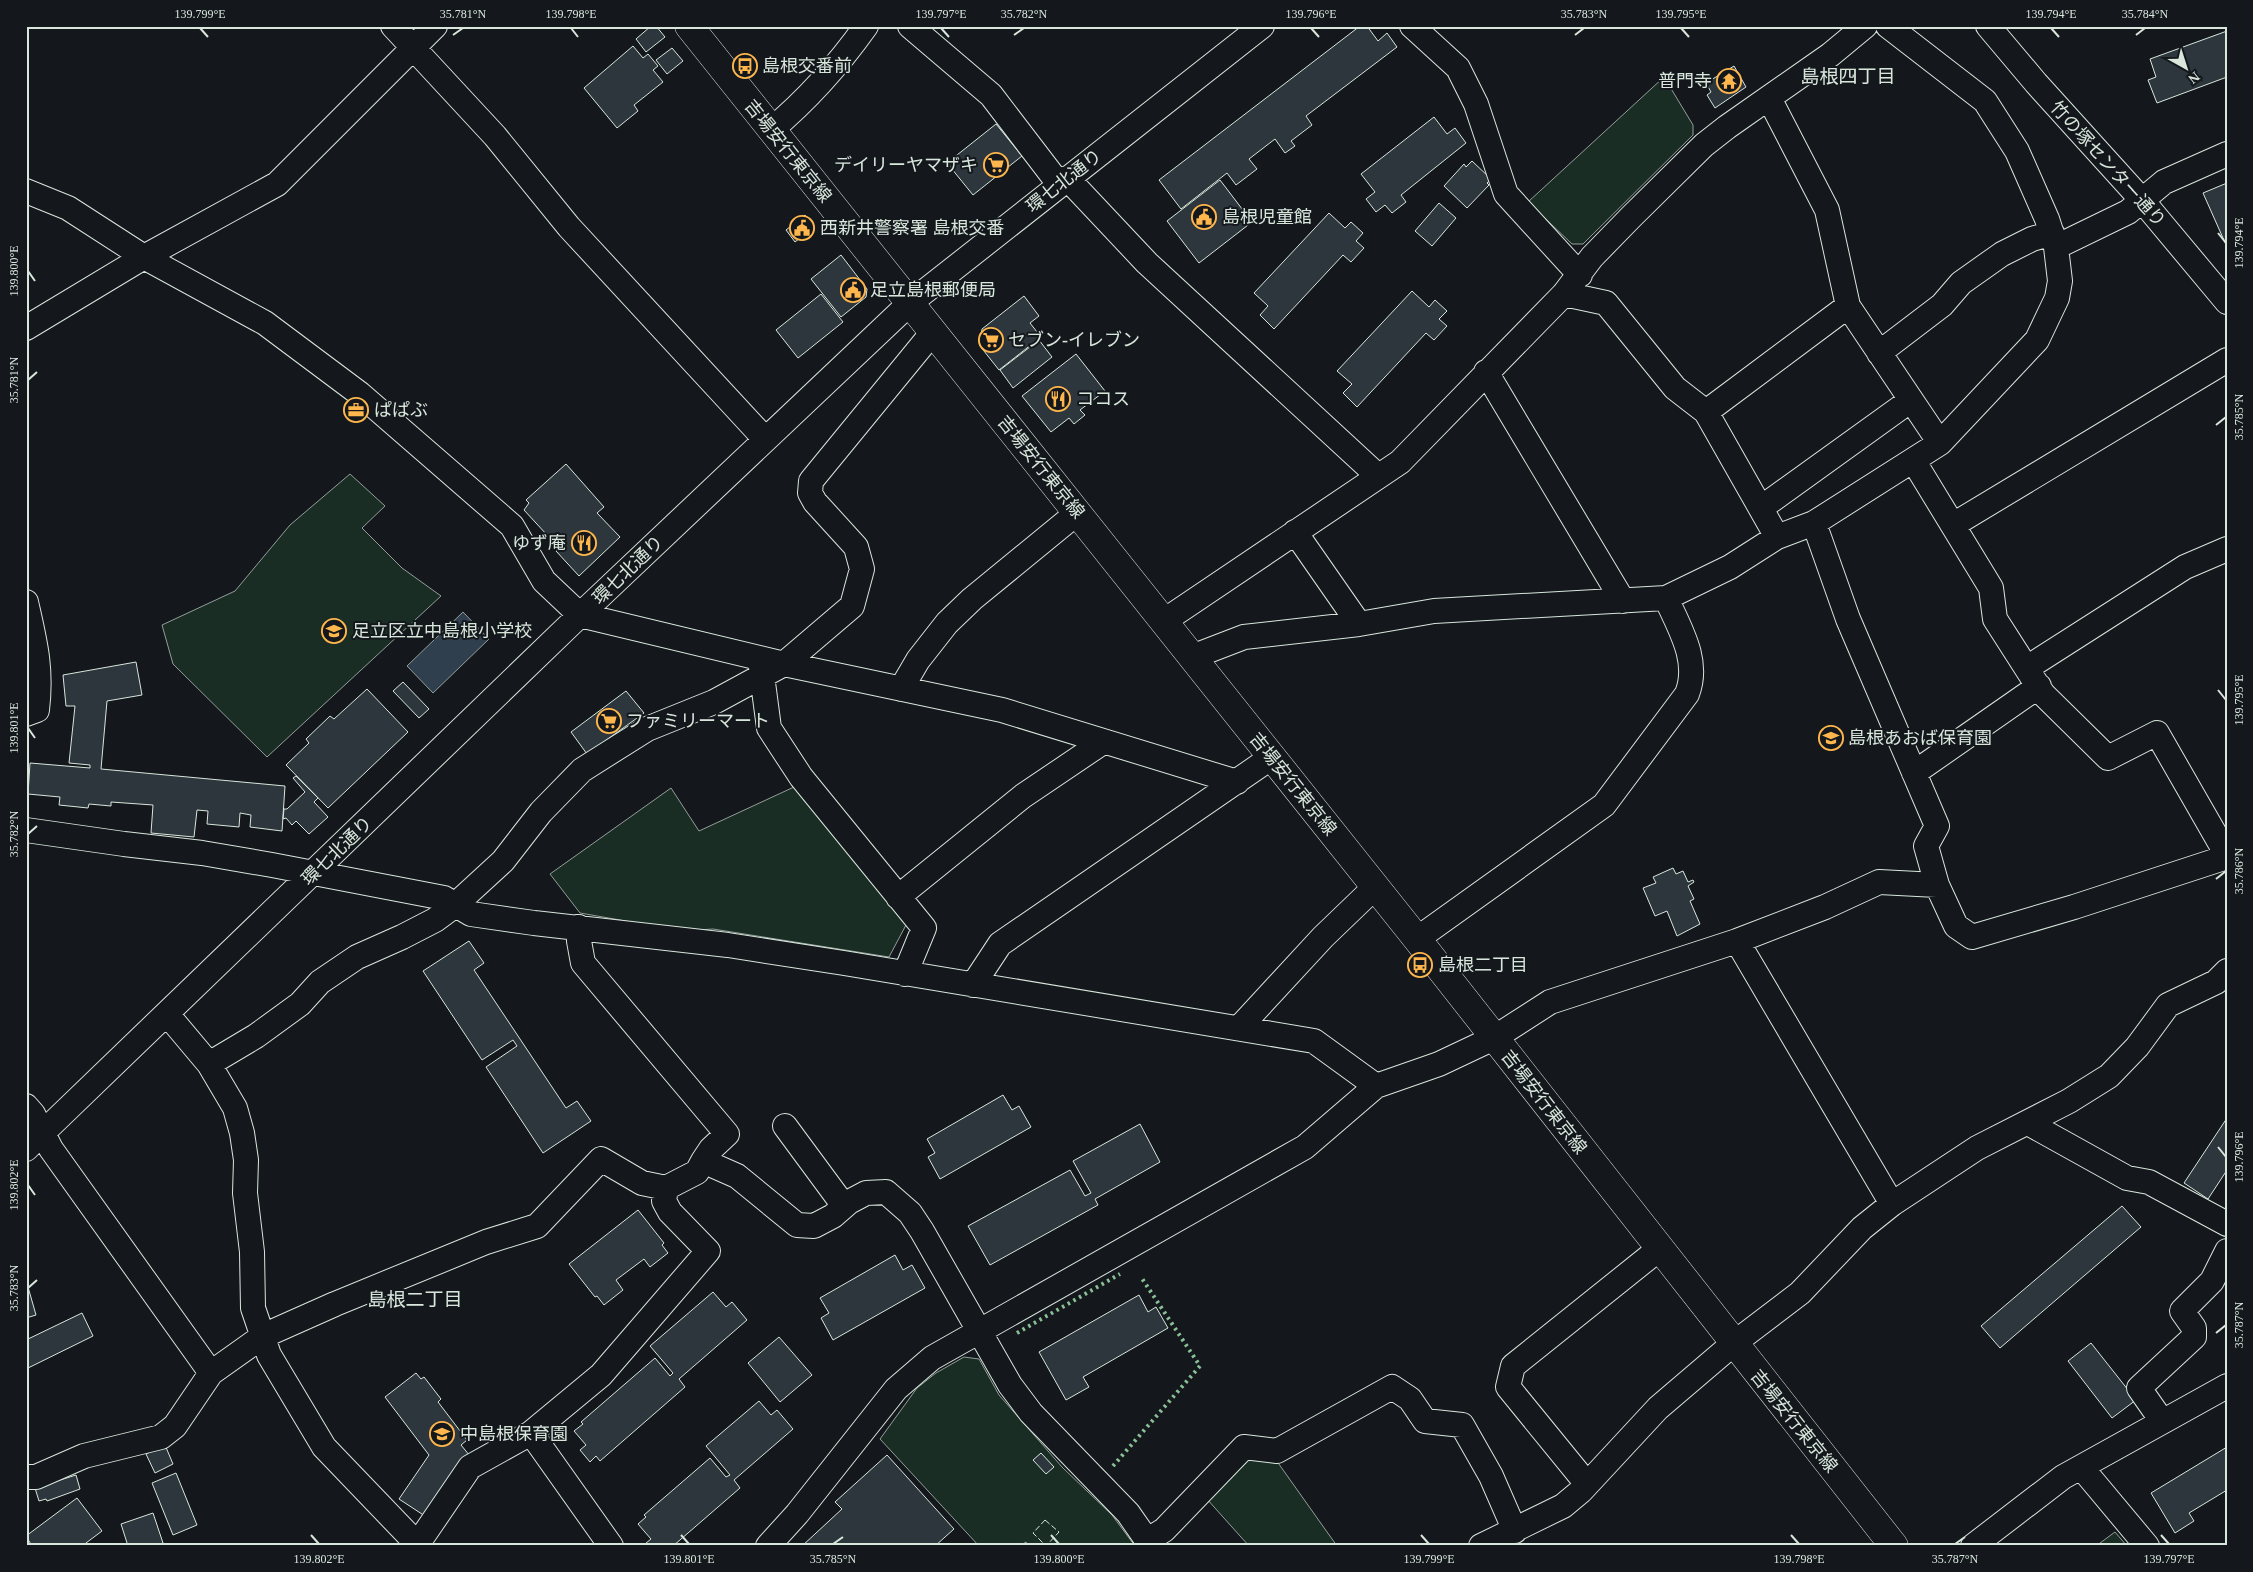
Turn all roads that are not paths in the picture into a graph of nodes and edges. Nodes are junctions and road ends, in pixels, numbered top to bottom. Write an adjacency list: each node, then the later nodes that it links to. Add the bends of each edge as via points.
1 (393, 26): 11 (street)
2 (435, 26): 11 (street)
3 (688, 26): 13 (main road, 吉場安行東京線)
4 (866, 26): 13 (street, via 796,109)
5 (910, 26): 15 (street, via 991,94)
6 (1262, 26): 15 (street, 環七北通り)
7 (1412, 26): 20 (street, via 1458,68 1476,104 1506,194)
8 (1864, 26): 12 (street)
9 (1888, 26): 18 (street, via 1985,100 2017,151)
10 (1988, 26): 17 (street, 竹の塚センター通り)
11 (414, 48): 19 (street, via 277,184); 32 (street, via 496,136 569,227)
12 (1770, 98): 20 (street, via 1704,145 1592,257); 24 (street, via 1827,210)
13 (771, 130): 23 (main road, 吉場安行東京線)
14 (2227, 154): 17 (street, via 2164,182)
15 (1063, 181): 23 (street, 環七北通り); 35 (street)
16 (26, 191): 19 (street, via 68,208)
17 (2141, 199): 18 (street, via 2128,212); 22 (street, 竹の塚センター通り)
18 (2054, 240): 27 (street, via 2032,239 2002,254 1961,283 1942,305); 33 (street, via 2060,281 2057,298 2036,340)
19 (144, 257): 25 (street); 46 (street, via 265,323 360,394 512,526 544,581)
20 (1580, 274): 21 (street)
21 (1564, 294): 29 (street); 31 (street, via 1606,303 1675,388)
22 (2227, 302)
23 (910, 303): 26 (main road, 吉場安行東京線); 32 (street, 環七北通り)
24 (1848, 306): 27 (street); 31 (street)
25 (26, 328)
26 (934, 332): 37 (main road, 吉場安行東京線); 50 (street, via 811,481 810,493 815,502 856,547 862,569 852,606)
27 (1879, 353): 30 (street)
28 (2227, 360): 39 (street)
29 (1486, 372): 35 (street, via 1400,462); 44 (street)
30 (1911, 400): 33 (street); 36 (street)
31 (1706, 412): 36 (street)
32 (765, 439): 46 (street, 環七北通り)
33 (1940, 444): 34 (street)
34 (1913, 460): 38 (street); 39 (street)
35 (1378, 476): 40 (street)
36 (1761, 508): 41 (street)
37 (1077, 513): 47 (main road, 吉場安行東京線); 53 (street, via 947,622)
38 (1814, 523): 41 (street); 57 (street, via 1848,620)
39 (1953, 525): 52 (street, via 1991,588 1995,619)
40 (1295, 532): 47 (street); 48 (street)
41 (1777, 537): 43 (street, via 1730,567)
42 (2227, 549): 52 (street, via 2185,567)
43 (1666, 598): 44 (street); 67 (street, via 1689,651 1692,682 1687,694 1604,805)
44 (1624, 600): 48 (street, via 1434,611)
45 (26, 602): 54 (street, via 39,660 40,688 37,710)
46 (580, 615): 51 (street); 61 (street, 環七北通り)
47 (1164, 621): 49 (main road, 吉場安行東京線)
48 (1359, 624): 49 (street, via 1244,637)
49 (1192, 657): 56 (main road, 吉場安行東京線)
50 (784, 664): 51 (street); 53 (street)
51 (760, 667): 64 (street, via 769,728 801,777); 65 (street, via 714,702 647,729 582,770 541,812 503,861)
52 (2033, 677): 57 (street); 60 (street, via 2044,694 2108,758 2157,733)
53 (901, 689): 55 (street, via 1002,710)
54 (26, 714)
55 (1103, 742): 58 (street); 64 (street, via 1023,796)
56 (1272, 757): 58 (street); 63 (main road, 吉場安行東京線)
57 (1914, 772): 62 (street, via 1937,826 1926,846)
58 (1237, 782): 71 (street, via 1000,944)
59 (26, 830): 61 (street, via 202,853)
60 (2227, 856): 62 (street, via 1972,937 1956,926)
61 (314, 874): 65 (street, via 444,898); 72 (street, 環七北通り)
62 (1937, 885): 68 (street, via 1879,882)
63 (1375, 887): 67 (main road, 吉場安行東京線); 73 (street, via 1323,937)
64 (898, 897): 70 (street, via 924,928)
65 (454, 906): 66 (street, via 471,914); 75 (street, via 435,920 357,957 320,982 300,1004 256,1036)
66 (579, 927): 70 (street, via 728,945); 82 (street, via 583,963 727,1134)
67 (1417, 939): 74 (main road, 吉場安行東京線)
68 (1737, 941): 74 (street, via 1550,1002); 84 (street)
69 (2227, 971): 78 (street, via 2216,982 2168,1005 2137,1047 2109,1076)
70 (905, 974): 71 (street)
71 (973, 985): 73 (street)
72 (167, 1014): 75 (street); 80 (street, 環七北通り)
73 (1239, 1028): 76 (street, via 1314,1041)
74 (1494, 1038): 76 (street, via 1439,1064); 87 (main road, 吉場安行東京線)
75 (209, 1064): 90 (street, via 234,1108 242,1134 246,1160 244,1193 252,1252 253,1308)
76 (1376, 1086): 89 (street, via 1305,1147)
77 (26, 1106): 80 (street)
78 (2028, 1123): 84 (street, via 1977,1148); 86 (street, via 2127,1178 2149,1182)
79 (785, 1126): 85 (street)
80 (43, 1133): 81 (street, 環七北通り); 92 (street, via 51,1149)
81 (26, 1149)
82 (703, 1161): 83 (street, via 697,1172); 85 (street, via 737,1176 796,1225 814,1226)
83 (666, 1188): 90 (street, via 642,1183 601,1160 537,1226 486,1242); 95 (street, via 664,1201 670,1212 708,1251 601,1375)
84 (1892, 1204): 91 (street, via 1862,1228 1800,1294)
85 (844, 1206): 89 (street, via 866,1193 886,1192 910,1213)
86 (2227, 1224)
87 (1659, 1249): 91 (main road, 吉場安行東京線); 98 (street, via 1512,1366 1508,1387)
88 (2227, 1251): 94 (street, via 2212,1281 2182,1311 2194,1328 2194,1337 2140,1388)
89 (980, 1332): 100 (street, via 1010,1385 1031,1413 1128,1513); 103 (street, via 932,1358 896,1389)
90 (263, 1336): 92 (street); 101 (street, via 268,1355 324,1448)
91 (1733, 1344): 98 (street, via 1658,1408); 105 (main road, 吉場安行東京線)
92 (211, 1373): 97 (street, via 175,1426 161,1437 84,1456 36,1477)
93 (2227, 1386): 94 (street)
94 (2162, 1422): 96 (street)
95 (531, 1433): 101 (street, via 470,1467); 102 (street)
96 (2081, 1466): 106 (street, via 2062,1477); 107 (street)
97 (26, 1477)
98 (1587, 1484): 99 (street, via 1563,1506)
99 (1520, 1535): 100 (street, via 1492,1476 1462,1425 1424,1421 1410,1399 1392,1387 1277,1452 1244,1447); 104 (street)
100 (1150, 1543)
101 (417, 1544)
102 (611, 1546)
103 (768, 1546)
104 (1481, 1546)
105 (1894, 1546)
106 (1974, 1546)
107 (2147, 1546)

